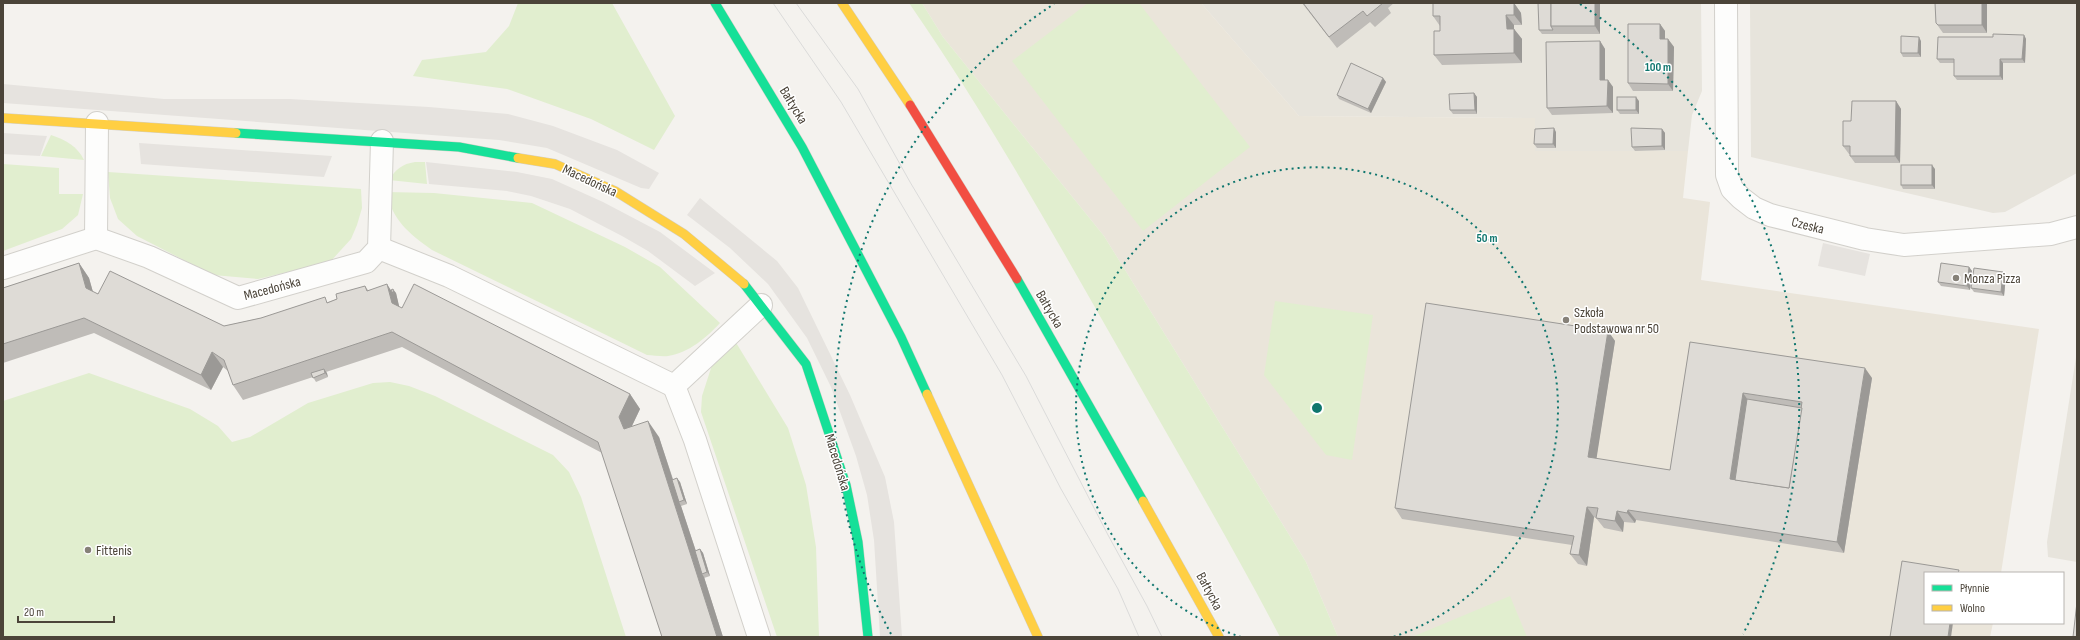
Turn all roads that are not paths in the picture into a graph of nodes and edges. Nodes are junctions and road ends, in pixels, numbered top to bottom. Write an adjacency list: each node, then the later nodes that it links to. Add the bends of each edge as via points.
1 (715, 3): 15 (main road, Bałtycka, via 802,147 901,337)
2 (842, 3): 16 (main road, Bałtycka, via 892,75 1018,280 1172,549)
3 (1726, 3): 7 (street, Czeska, via 1727,175 1732,189 1754,208 1770,215 1820,228 1904,245 2051,234)
4 (3, 118): 5 (main road, Macedońska)
5 (97, 123): 6 (main road, Macedońska); 8 (street)
6 (382, 141): 9 (street); 11 (main road, Macedońska, via 459,147 555,164 615,191 684,234 744,284)
7 (2077, 227)
8 (96, 238): 9 (street, Macedońska, via 149,257 238,298 366,262); 10 (street)
9 (379, 248): 12 (street, via 449,276)
10 (3, 268)
11 (761, 305): 12 (street); 14 (main road, Macedońska, via 806,364 846,485 858,542)
12 (674, 386): 13 (street, via 695,440)
13 (759, 637)
14 (868, 637)
15 (1038, 637)
16 (1219, 637)

